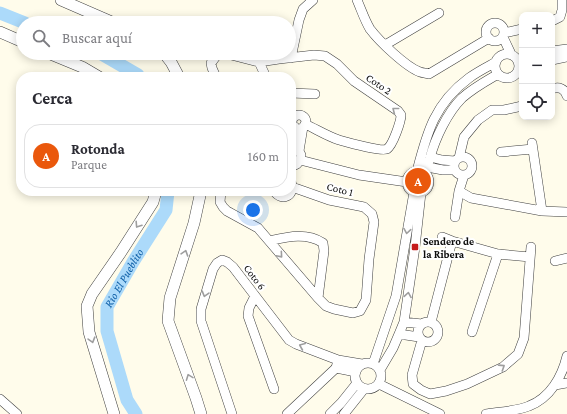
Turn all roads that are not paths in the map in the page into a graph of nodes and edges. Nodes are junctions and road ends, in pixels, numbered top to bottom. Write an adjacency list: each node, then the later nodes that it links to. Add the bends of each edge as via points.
1 (61, 0): 6 (street)
2 (313, 0): 10 (street, via 303,9)
3 (357, 0): 14 (street, via 369,28)
4 (562, 0): 7 (street, via 562,10)
5 (438, 13): 14 (street)
6 (98, 16)
7 (556, 19)
8 (519, 30): 11 (street)
9 (0, 32): 12 (street)
10 (296, 34)
11 (504, 35): 13 (street, via 498,41); 13 (street, via 503,27 495,23 487,29 487,35); 18 (street)
12 (16, 39)
13 (491, 39): 14 (street, via 429,74 416,70); 18 (street)
14 (385, 45)
15 (567, 49): 16 (street)
16 (555, 51)
17 (296, 57): 39 (street, Coto 2, one-way to 17, via 338,140 380,150 387,149 391,144 401,115 325,56)
18 (509, 57): 27 (street); 33 (street, via 496,68); 45 (street, via 470,78 442,105 424,144)
19 (567, 58): 25 (street)
20 (65, 60): 29 (street)
21 (169, 60): 30 (street)
22 (213, 60): 31 (street, via 211,63)
23 (252, 60): 26 (street)
24 (272, 60): 26 (street)
25 (555, 60)
26 (259, 62): 32 (street)
27 (519, 63)
28 (519, 69): 33 (street, via 509,78)
29 (90, 72)
30 (176, 72)
31 (214, 72)
32 (264, 72)
33 (498, 74): 42 (street, via 476,87 452,111 441,128)
34 (555, 88): 37 (street, via 562,88)
35 (296, 93): 36 (street)
36 (315, 94)
37 (567, 96)
38 (519, 107): 44 (street, via 492,110 478,120 464,137)
39 (297, 125): 40 (street)
40 (296, 136)
41 (501, 152): 54 (street, via 532,146)
42 (430, 157): 44 (street); 45 (street)
43 (296, 159): 47 (street, via 360,175)
44 (456, 163): 45 (street, via 443,170); 46 (street, via 458,174); 46 (street, via 465,157 472,164 471,170)
45 (423, 170): 47 (street, via 411,173); 50 (street, via 428,176 429,183 427,189)
46 (464, 175): 49 (street)
47 (407, 182): 50 (street, via 409,188)
48 (296, 187): 64 (street, Coto 1, via 329,200 364,207 372,214 374,222 366,300 360,311 353,314 334,309 326,306)
49 (459, 191): 54 (street, via 471,198); 56 (street)
50 (417, 193): 65 (street, one-way to 50, via 415,247); 73 (street, one-way to 73, via 396,296)
51 (155, 196): 84 (street, one-way to 84, via 92,294 88,306 90,332)
52 (200, 196): 85 (street, one-way to 52, via 168,321 170,298)
53 (221, 196): 58 (street, via 222,207 258,228)
54 (542, 212): 55 (street)
55 (567, 212)
56 (455, 217)
57 (442, 237): 59 (street)
58 (269, 241): 64 (street, one-way to 64); 64 (street, via 303,236 323,243)
59 (452, 241): 60 (street); 66 (street)
60 (498, 254): 67 (street); 69 (street, one-way to 60, via 412,375 413,384 430,394 467,384 504,367 518,354 524,338 531,252)
61 (567, 258): 62 (street)
62 (555, 261)
63 (255, 296): 71 (street, Coto 6, one-way to 63, via 289,340); 80 (street, via 248,316); 86 (street, Coto 6, one-way to 86, via 233,267 222,260 213,269 201,309 201,321)
64 (318, 298)
65 (404, 322): 66 (street); 68 (street)
66 (427, 323): 69 (street, via 419,329); 69 (street, via 435,325 437,334 432,341 427,342)
67 (472, 332)
68 (399, 334): 69 (street); 74 (street)
69 (421, 338)
70 (567, 356): 78 (street)
71 (337, 364): 72 (street); 75 (street); 87 (street)
72 (362, 364): 73 (street); 75 (street)
73 (372, 364): 74 (street)
74 (380, 370): 77 (street)
75 (356, 372): 79 (street, via 355,378)
76 (567, 382): 78 (street)
77 (380, 384): 79 (street, via 370,389); 90 (street)
78 (555, 385): 82 (street, via 543,399)
79 (360, 386): 88 (street); 89 (street)
80 (274, 389)
81 (0, 399): 83 (street)
82 (516, 412): 91 (street)
83 (17, 414)
84 (114, 414)
85 (201, 414)
86 (232, 414)
87 (287, 414)
88 (330, 414)
89 (344, 414)
90 (440, 414)
91 (486, 414)

